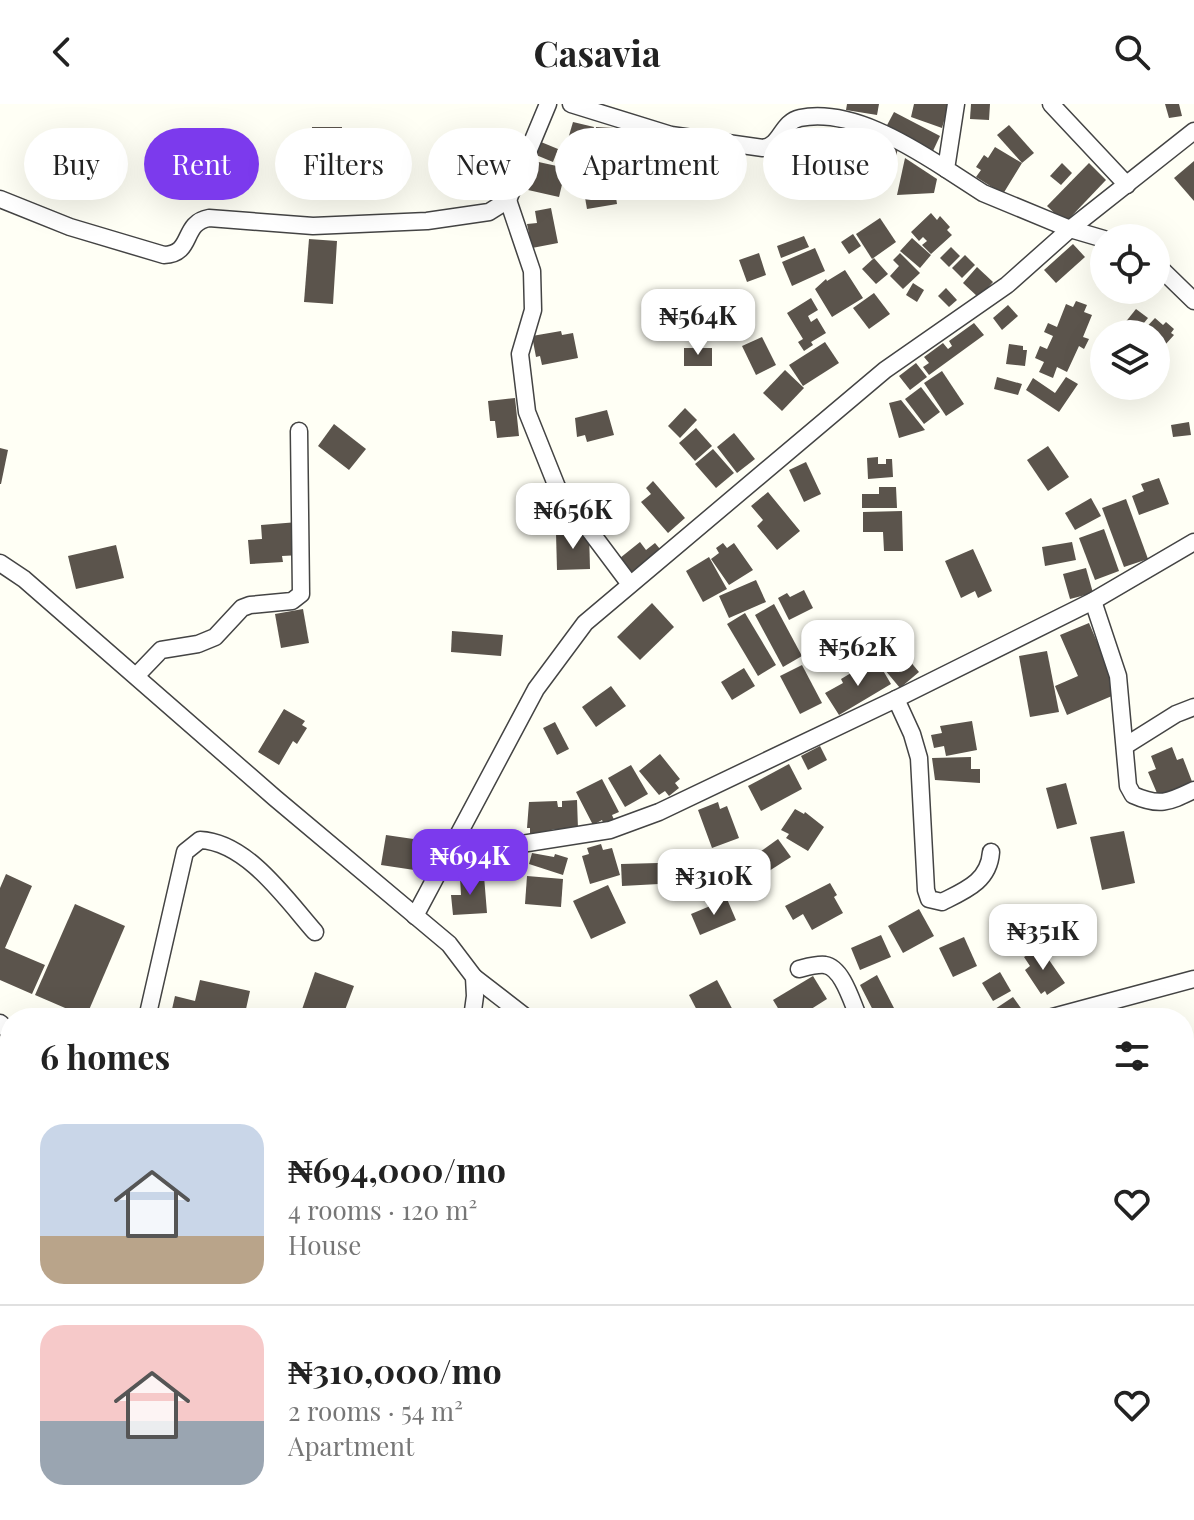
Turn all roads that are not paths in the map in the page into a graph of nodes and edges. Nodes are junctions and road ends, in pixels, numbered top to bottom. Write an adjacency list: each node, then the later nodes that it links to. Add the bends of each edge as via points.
1 (548, 104): 5 (street)
2 (571, 104): 7 (street, via 671,135 763,148 801,118 846,121 900,139)
3 (956, 104): 7 (street)
4 (1051, 104): 8 (street)
5 (538, 128)
6 (1194, 131): 8 (street)
7 (946, 169): 11 (street, via 983,193)
8 (1127, 185): 11 (street)
9 (0, 199): 10 (street, via 164,255 181,250 194,224 209,218 313,226 427,221 489,212)
10 (508, 200): 18 (street, via 532,271 533,310 520,354 527,412 557,487)
11 (1070, 229): 12 (street); 18 (street, via 1007,285 885,370)
12 (1090, 235)
13 (1170, 278): 14 (street)
14 (1194, 301)
15 (299, 431): 20 (street, via 301,594 292,601 242,608 215,637 161,650)
16 (1194, 542): 19 (street)
17 (0, 563): 20 (street)
18 (629, 583): 26 (street, via 585,623 536,689)
19 (1093, 601): 21 (street); 23 (street, via 1118,676)
20 (137, 675): 27 (street)
21 (896, 699): 25 (street, via 919,758 929,899 942,902 983,876 990,868); 26 (street, via 659,812 610,830)
22 (1194, 707): 23 (street)
23 (1125, 746): 24 (street, via 1133,795 1168,803)
24 (1194, 790)
25 (991, 852)
26 (446, 856): 27 (street)
27 (415, 916): 30 (street, via 449,944)
28 (315, 932): 32 (street, via 258,867 216,840 200,840 185,852)
29 (799, 969): 35 (street, via 831,967)
30 (474, 977): 33 (street); 34 (street)
31 (1194, 979): 36 (street)
32 (149, 1008)
33 (473, 1008)
34 (514, 1008)
35 (854, 1008)
36 (1086, 1008)

